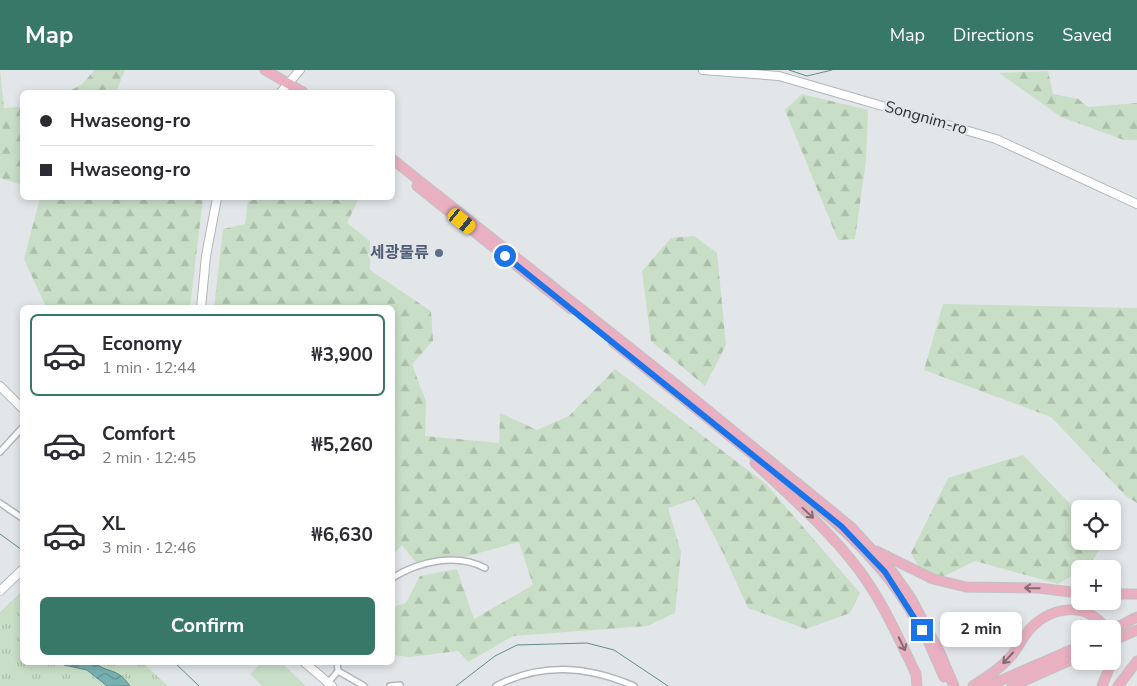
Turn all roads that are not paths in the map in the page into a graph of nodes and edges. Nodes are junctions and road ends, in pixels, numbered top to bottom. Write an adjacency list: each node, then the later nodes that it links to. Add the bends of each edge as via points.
1 (265, 70): 4 (main road)
2 (300, 70): 4 (main road)
3 (703, 70): 8 (main road, Songnim-ro, via 779,76 996,139)
4 (290, 89)
5 (395, 161): 17 (main road, via 826,505)
6 (395, 168): 11 (main road)
7 (216, 200): 9 (main road)
8 (1137, 204)
9 (201, 305)
10 (0, 386): 12 (main road)
11 (682, 398): 44 (main road, one-way to 44, via 814,518 860,570 884,607 916,674); 45 (main road, via 841,526 885,572 917,620)
12 (20, 406)
13 (20, 430): 14 (street)
14 (0, 452)
15 (0, 503): 16 (street)
16 (20, 517)
17 (871, 548): 22 (main road, one-way to 17, via 957,585 933,579); 39 (main road, via 912,600)
18 (485, 568): 20 (street, via 472,562 437,560)
19 (20, 572): 21 (main road)
20 (395, 576)
21 (0, 591)
22 (1071, 592)
23 (1121, 594): 24 (main road)
24 (1137, 594)
25 (1137, 617): 27 (main road)
26 (1097, 620): 46 (main road, one-way to 46, via 1077,609 1058,610 1044,616 1029,630 1012,655)
27 (1121, 625)
28 (1137, 630): 29 (main road)
29 (1121, 638)
30 (1071, 650): 47 (main road)
31 (1071, 660): 48 (main road)
32 (1137, 662): 50 (main road)
33 (308, 665): 37 (main road)
34 (337, 665): 36 (street)
35 (1108, 670): 49 (main road)
36 (338, 671): 37 (street); 40 (street)
37 (330, 684)
38 (400, 685): 41 (street)
39 (958, 685)
40 (364, 686)
41 (390, 686)
42 (496, 686): 43 (street, via 529,673 565,668 595,672)
43 (634, 686)
44 (917, 686)
45 (948, 686)
46 (973, 686)
47 (988, 686)
48 (1012, 686)
49 (1102, 686)
50 (1118, 686)

